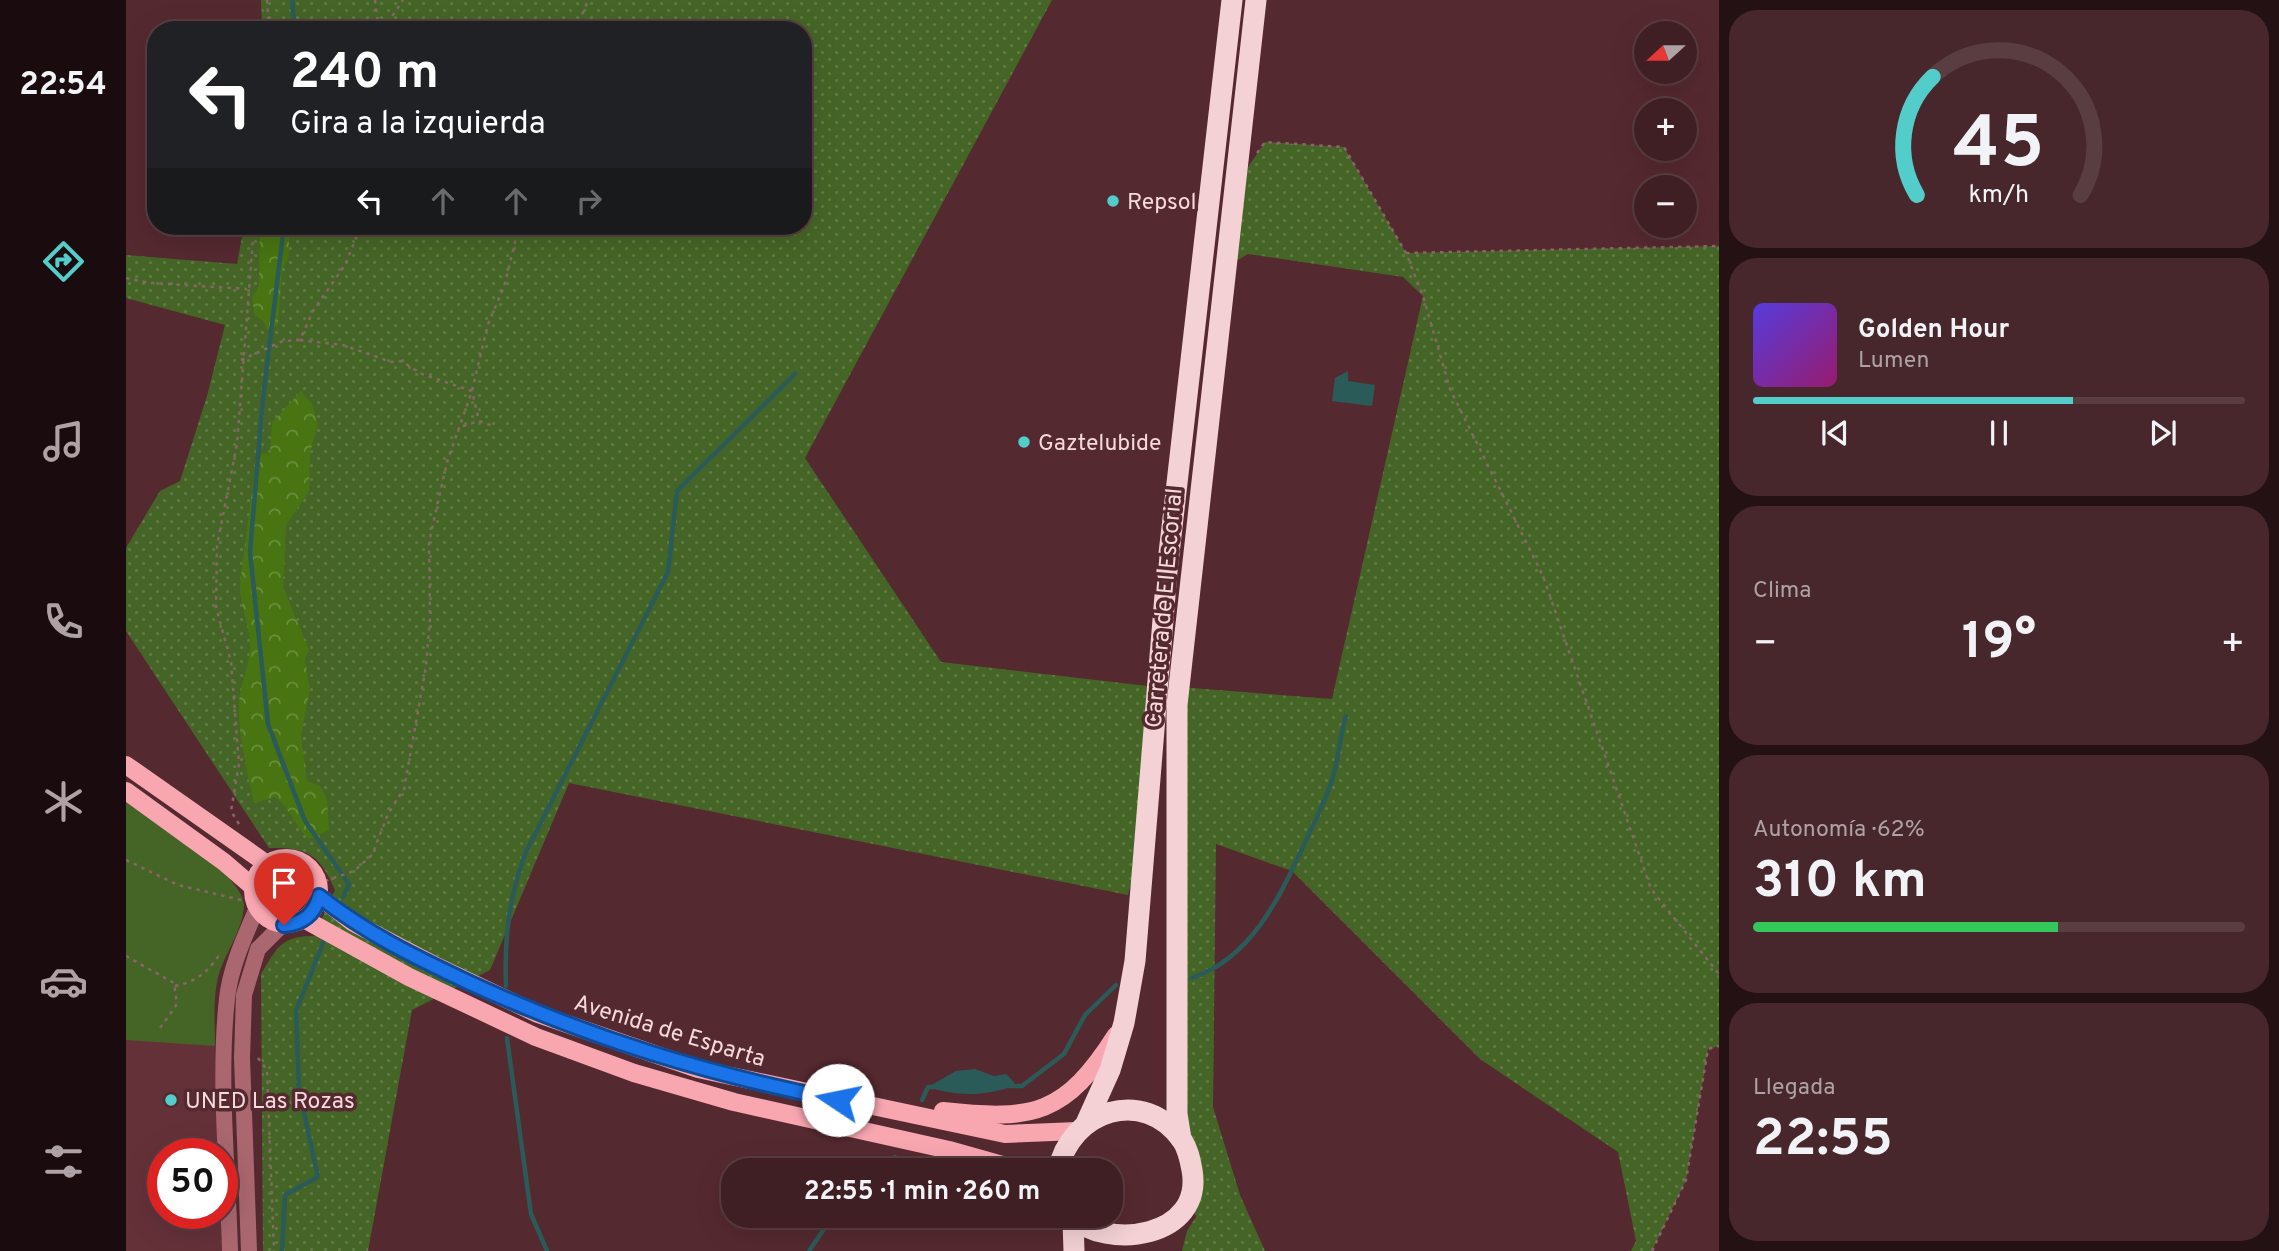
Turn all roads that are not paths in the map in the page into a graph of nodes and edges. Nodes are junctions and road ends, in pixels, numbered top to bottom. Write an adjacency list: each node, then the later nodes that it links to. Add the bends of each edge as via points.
1 (1232, 0): 10 (highway, Carretera de El Escorial, via 1168,558 1150,809)
2 (1256, 0): 13 (highway, Carretera de El Escorial, via 1178,705 1177,1114)
3 (126, 765): 5 (main road)
4 (126, 791): 7 (main road, via 224,862)
5 (267, 863): 6 (main road, via 293,859 309,867); 7 (main road, via 258,874)
6 (319, 889): 8 (main road, via 314,909); 11 (main road, Avenida de Esparta, via 352,922 538,1014 698,1069)
7 (255, 899): 9 (main road, via 264,916); 19 (lane, via 227,997)
8 (304, 919): 9 (main road); 14 (main road, Avenida de Esparta, via 409,977 536,1037 635,1073 734,1102)
9 (284, 925): 20 (lane, via 258,949 244,995)
10 (1124, 1023): 11 (main road, via 1081,1084 1063,1098 1028,1113 984,1115); 12 (highway, Carretera de El Escorial, via 1110,1069)
11 (838, 1100): 12 (main road, Avenida de Esparta, via 1005,1134)
12 (1082, 1126): 13 (highway, via 1107,1112 1127,1110 1167,1124); 15 (highway, Carretera de El Escorial)
13 (1181, 1139): 16 (highway, Carretera de El Escorial, via 1194,1180 1190,1200)
14 (978, 1158)
15 (1062, 1158)
16 (1176, 1224): 18 (highway, via 1155,1240 1120,1246); 22 (highway)
17 (1073, 1228): 21 (highway)
18 (1081, 1228)
19 (230, 1251)
20 (249, 1251)
21 (1074, 1251)
22 (1167, 1251)

